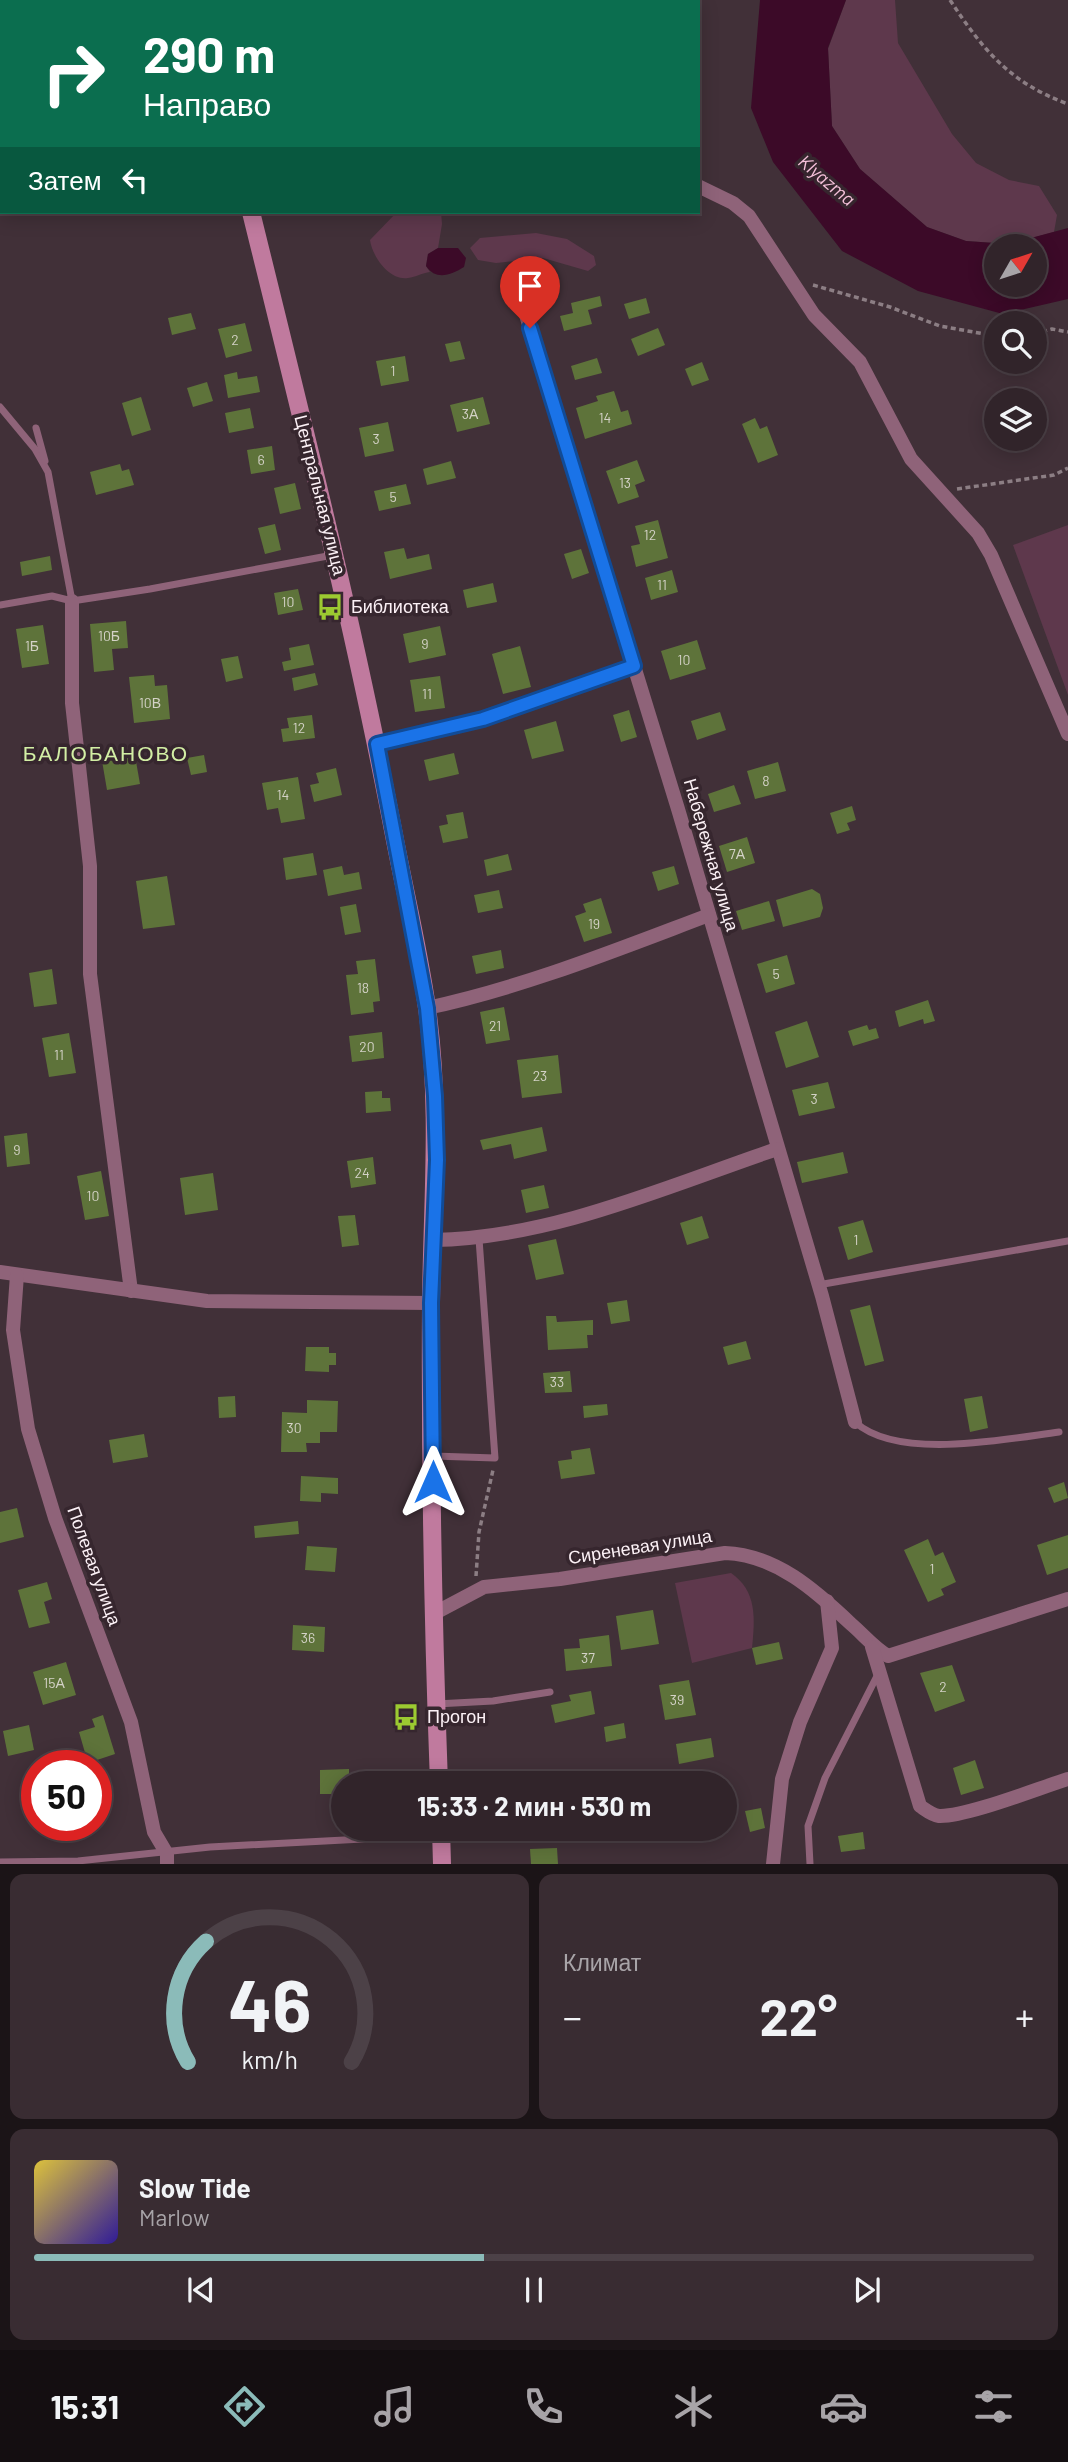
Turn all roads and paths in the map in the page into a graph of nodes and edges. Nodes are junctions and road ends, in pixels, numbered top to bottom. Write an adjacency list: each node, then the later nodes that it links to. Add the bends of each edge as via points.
1 (950, 0): 2 (path, via 1000,66 1038,93)
2 (1068, 104)
3 (700, 187): 5 (street, via 749,216)
4 (251, 214): 15 (main road, Центральная улица)
5 (793, 280): 9 (path, via 940,326); 14 (street, via 814,315 860,362 911,459)
6 (522, 302): 18 (street, Набережная улица)
7 (1047, 330): 8 (path)
8 (1068, 331)
9 (984, 334)
10 (0, 407): 13 (lane)
11 (37, 428): 13 (lane)
12 (1068, 468): 14 (path, via 1054,475)
13 (48, 472): 16 (lane)
14 (941, 491): 19 (street, via 991,555)
15 (335, 555): 16 (lane); 20 (main road, Центральная улица)
16 (72, 601): 17 (lane, via 52,596); 30 (street, via 72,704 90,866 90,974)
17 (0, 605)
18 (634, 666): 20 (street, via 471,723); 21 (street, Набережная улица)
19 (1068, 734)
20 (377, 744): 22 (main road, Центральная улица)
21 (709, 915): 22 (street, via 549,975); 23 (street, Набережная улица)
22 (427, 1008): 25 (main road, Центральная улица, via 435,1096)
23 (776, 1149): 24 (street, via 565,1221); 29 (street, Набережная улица)
24 (479, 1239): 25 (street); 35 (lane)
25 (433, 1240): 31 (main road, Центральная улица)
26 (1068, 1241): 29 (lane)
27 (0, 1272): 28 (street)
28 (17, 1275): 30 (street); 48 (street, Полевая улица, via 13,1330 28,1429 55,1518 131,1722 154,1832)
29 (818, 1285): 32 (street, Набережная улица)
30 (131, 1291): 31 (street, via 207,1301)
31 (431, 1303): 34 (main road, Центральная улица)
32 (855, 1422): 33 (lane, via 862,1429 901,1440 942,1446)
33 (1059, 1432)
34 (432, 1456): 35 (lane); 39 (main road, Центральная улица)
35 (495, 1458): 36 (path, via 479,1532)
36 (475, 1592): 38 (street, Сиреневая улица, via 508,1583 725,1553 750,1554 769,1562); 39 (street, Сиреневая улица)
37 (1068, 1598): 40 (street, via 888,1656)
38 (827, 1601): 40 (street, Сиреневая улица); 51 (street, via 832,1647 782,1779)
39 (433, 1614): 43 (main road, Центральная улица)
40 (873, 1647): 41 (street)
41 (880, 1670): 45 (street, via 920,1806 930,1814 971,1809); 52 (lane, via 825,1778 808,1826)
42 (550, 1692): 43 (lane)
43 (436, 1704): 44 (main road, Центральная улица)
44 (439, 1771)
45 (1068, 1779)
46 (331, 1839): 48 (lane, via 210,1847)
47 (441, 1841): 50 (main road)
48 (167, 1859): 49 (lane)
49 (0, 1862)
50 (442, 1864)
51 (774, 1864)
52 (810, 1864)

